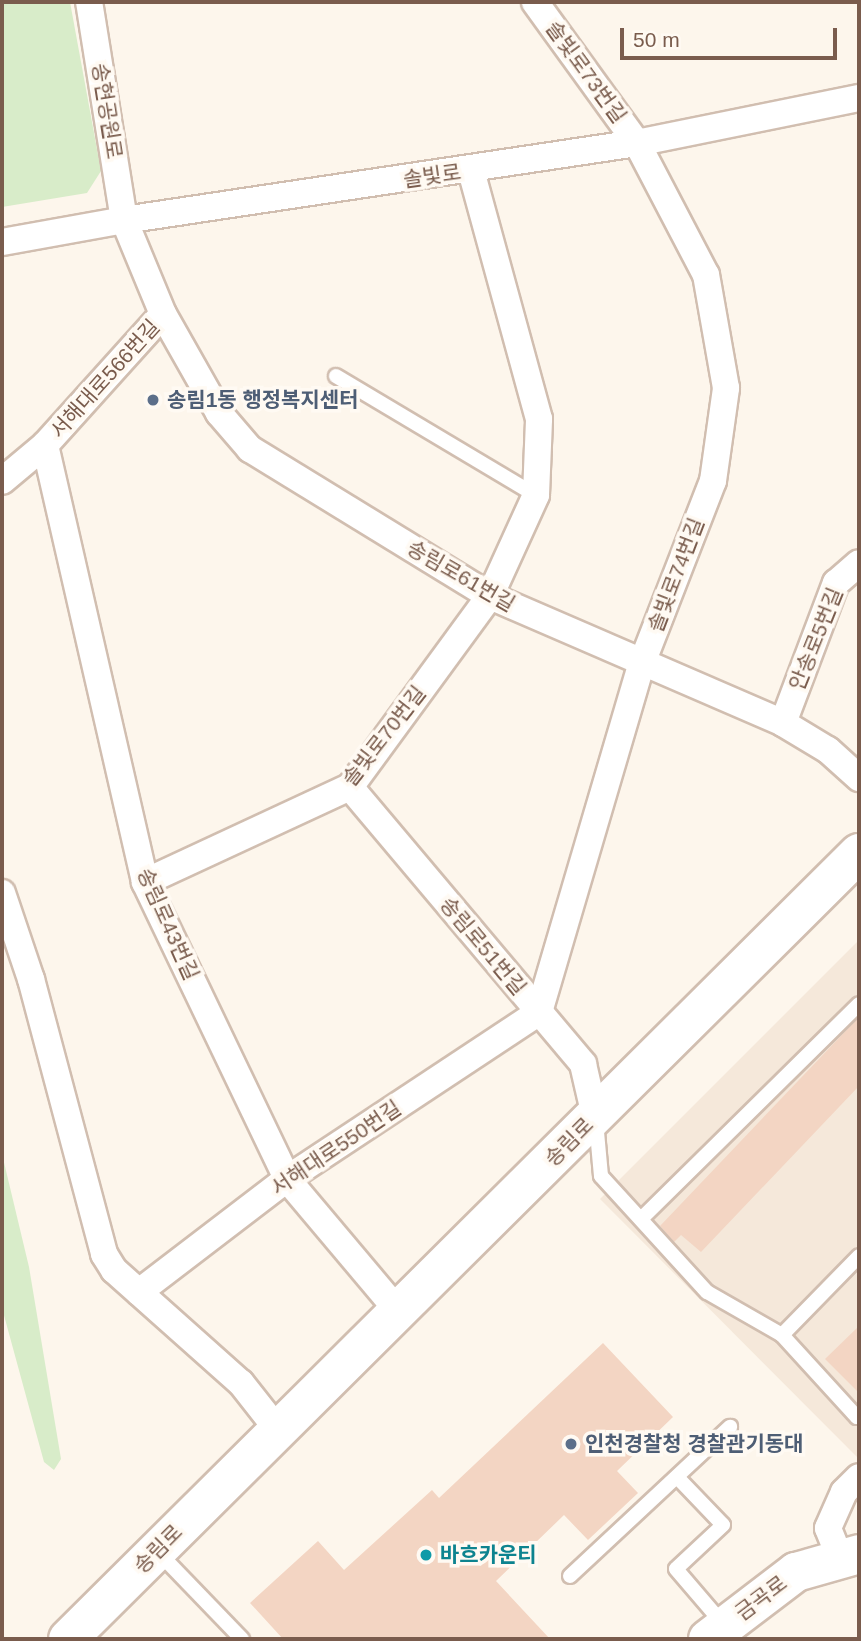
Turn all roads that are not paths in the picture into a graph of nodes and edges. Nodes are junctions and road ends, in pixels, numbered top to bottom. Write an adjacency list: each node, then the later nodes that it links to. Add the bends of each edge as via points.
1 (89, 2): 6 (street, 송현공원로)
2 (535, 2): 4 (street, 솔빛로73번길)
3 (859, 98): 4 (street, 솔빛로)
4 (637, 143): 5 (street, 솔빛로); 15 (street, 솔빛로74번길, via 706,275 726,388 713,481)
5 (471, 170): 6 (street, 솔빛로); 12 (street, 솔빛로70번길, via 539,419)
6 (124, 220): 7 (street, 솔빛로); 8 (street, 서해대로566번길)
7 (2, 242)
8 (163, 314): 10 (street, 서해대로566번길); 14 (street, 송림로61번길, via 219,413 250,449)
9 (336, 376): 12 (lane)
10 (45, 446): 11 (street, 서해대로566번길); 20 (street, 송림로43번길)
11 (2, 481)
12 (536, 495): 14 (street, 솔빛로70번길)
13 (859, 563): 16 (street, 안송로5번길, via 836,583)
14 (490, 596): 15 (street, 송림로61번길); 18 (street, 솔빛로70번길)
15 (642, 663): 16 (street, 송림로61번길); 23 (street, 솔빛로74번길)
16 (783, 723): 17 (street, 송림로61번길, via 828,750)
17 (859, 778)
18 (350, 787): 20 (street, 솔빛로70번길); 23 (street, 송림로51번길)
19 (859, 853): 24 (main road, 송림로)
20 (145, 882): 25 (street, 송림로43번길)
21 (2, 893): 28 (street, via 31,979 104,1254)
22 (859, 1004): 26 (lane)
23 (539, 1012): 24 (street, 송림로51번길, via 583,1064); 25 (street, 서해대로550번길)
24 (595, 1116): 26 (lane, via 601,1176); 29 (main road, 송림로)
25 (287, 1179): 28 (street, 서해대로550번길); 29 (street, 송림로43번길)
26 (641, 1219): 30 (lane, via 707,1292)
27 (859, 1256): 30 (lane)
28 (139, 1292): 33 (street, via 241,1383)
29 (398, 1311): 33 (main road, 송림로)
30 (782, 1335): 31 (lane)
31 (858, 1417)
32 (730, 1427): 34 (lane)
33 (278, 1430): 36 (main road, 송림로)
34 (677, 1477): 38 (lane); 39 (lane, via 723,1525 677,1569)
35 (859, 1477): 37 (street, via 844,1492 828,1528)
36 (156, 1551): 40 (main road, 송림로); 41 (lane)
37 (850, 1556): 39 (main road, 금곡로, via 796,1572)
38 (570, 1576)
39 (716, 1632)
40 (68, 1639)
41 (242, 1639)

